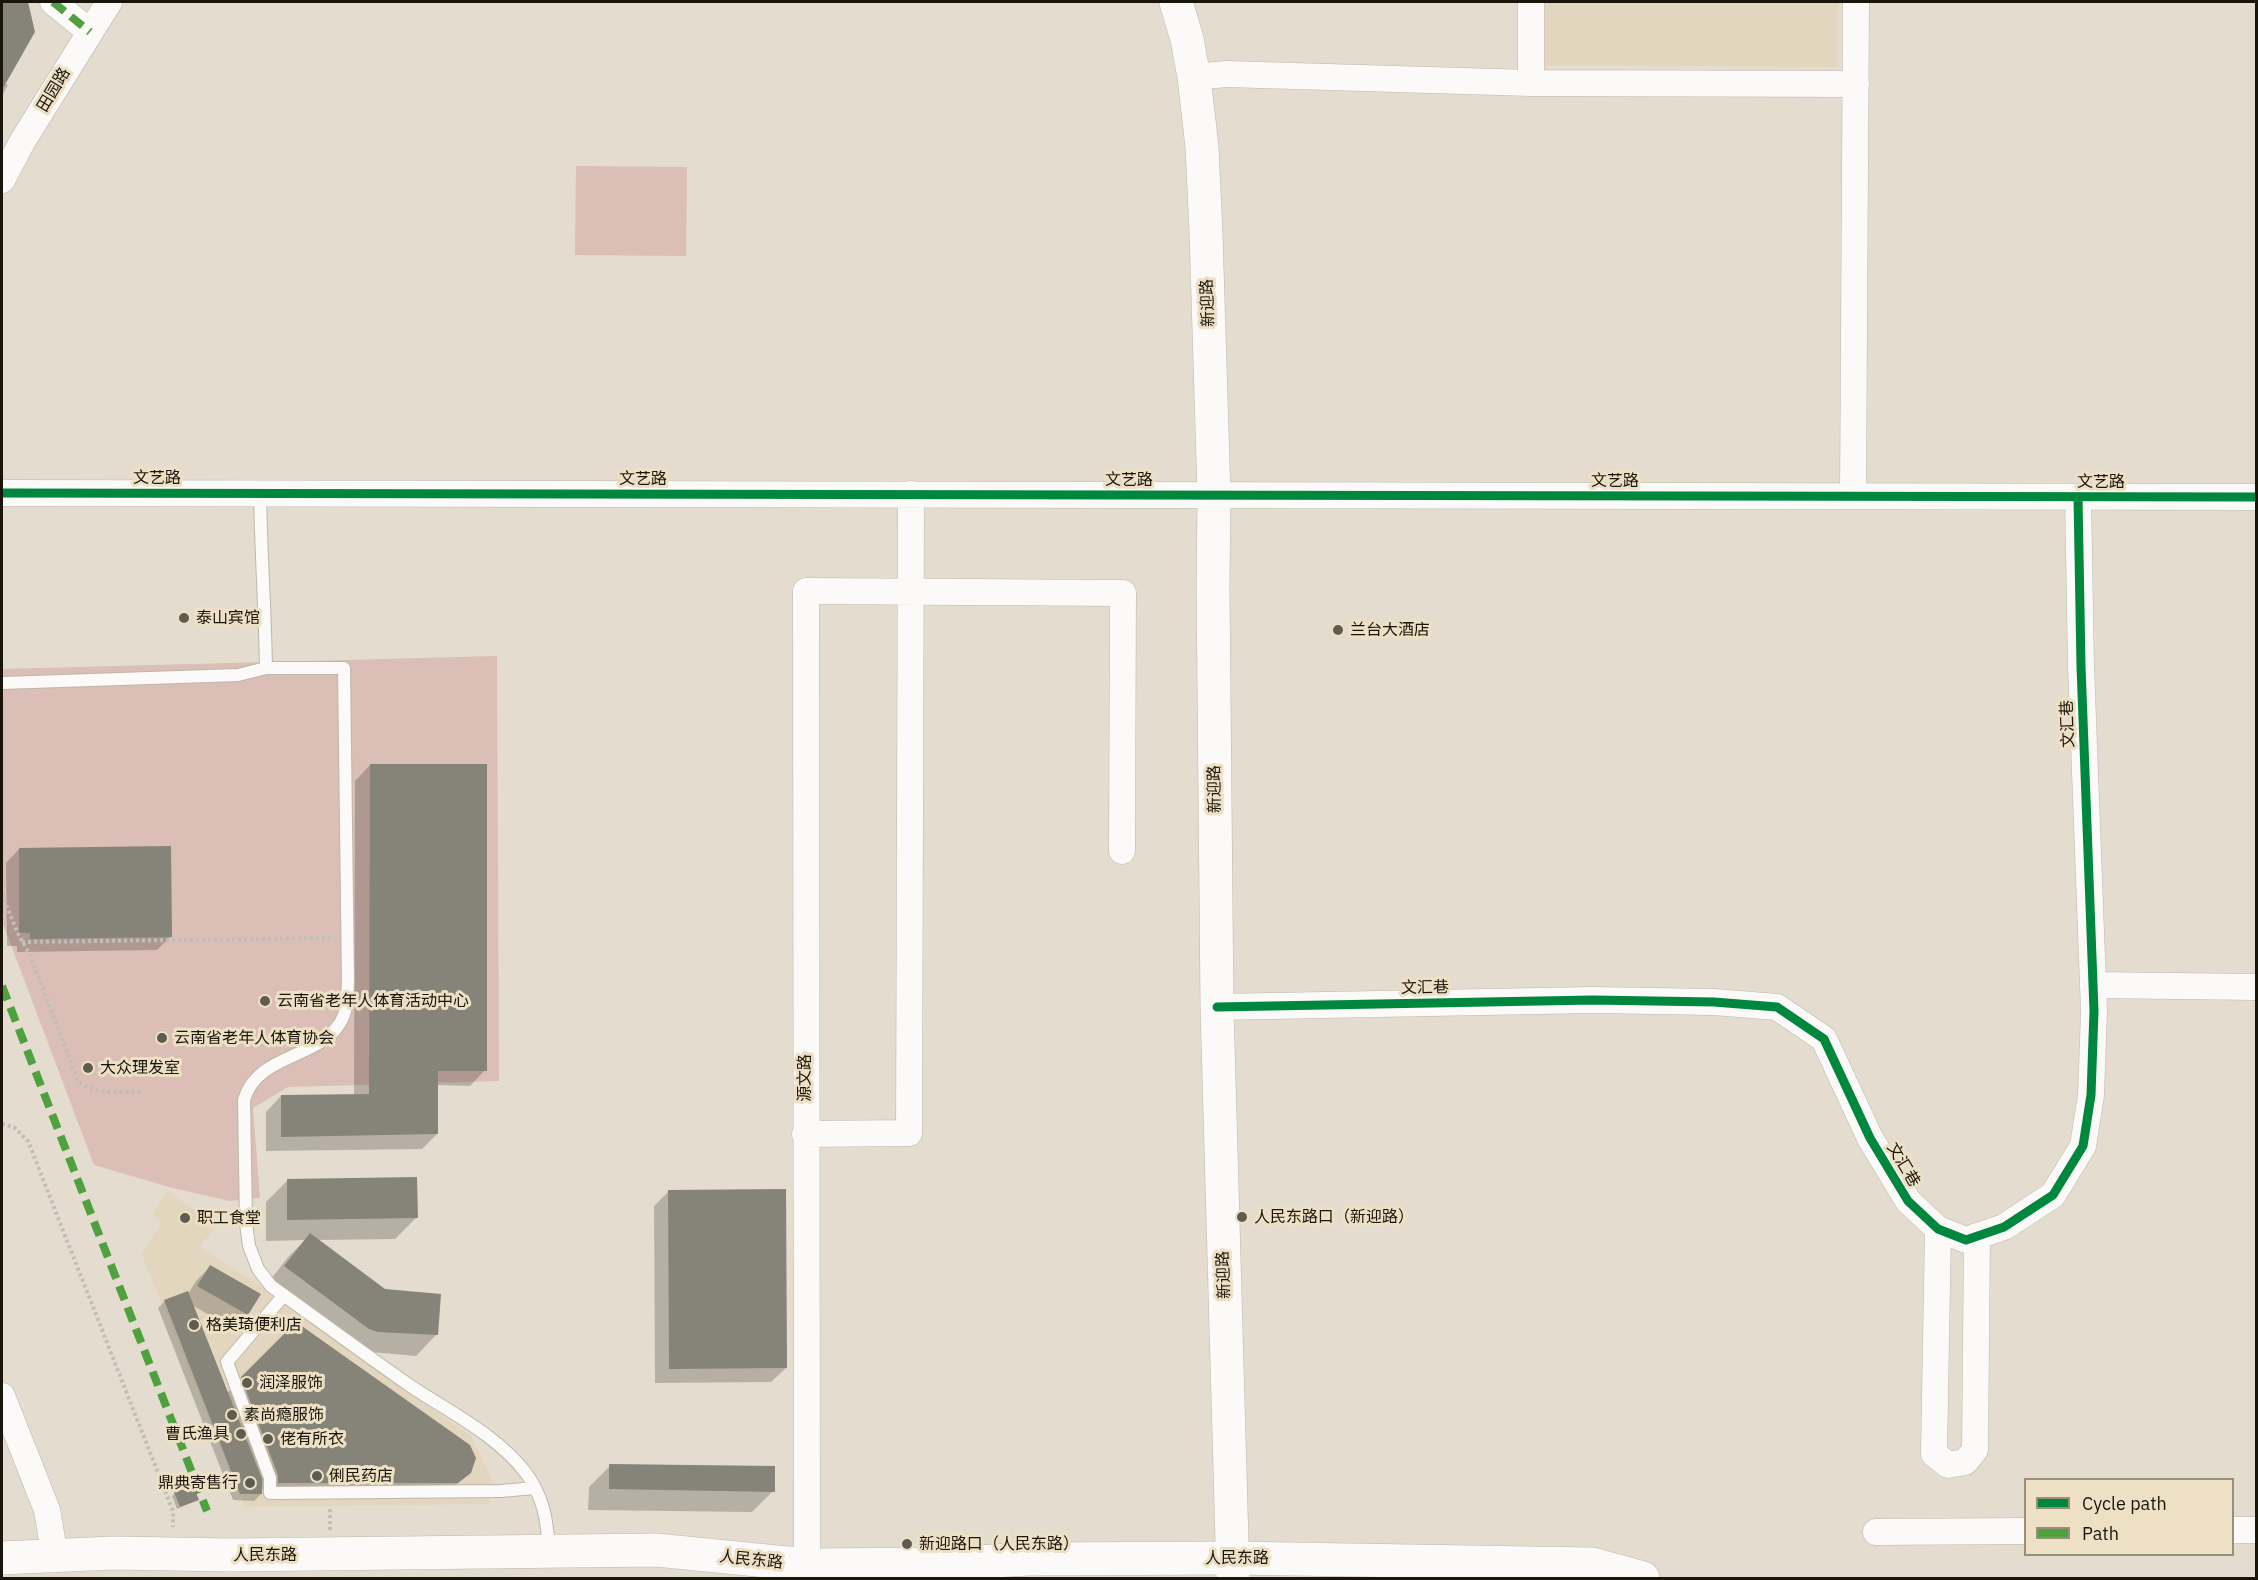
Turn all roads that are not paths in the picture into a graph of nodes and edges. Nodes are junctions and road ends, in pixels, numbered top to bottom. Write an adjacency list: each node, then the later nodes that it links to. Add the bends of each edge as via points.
1 (53, 2): 6 (street)
2 (109, 2): 6 (street, 田园路)
3 (1176, 2): 7 (main road, 新迎路)
4 (1531, 2): 8 (street)
5 (1856, 2): 9 (street)
6 (90, 32): 10 (street, 田园路)
7 (1194, 77): 8 (street, via 1226,74); 14 (main road, 新迎路, via 1203,157)
8 (1531, 83): 9 (street)
9 (1856, 84): 15 (street)
10 (2, 180)
11 (2, 493): 12 (street, 文艺路)
12 (260, 493): 13 (street, 文艺路); 19 (lane)
13 (911, 494): 14 (street, 文艺路); 18 (street)
14 (1214, 495): 15 (street, 文艺路); 24 (main road, 新迎路)
15 (1853, 496): 16 (street, 文艺路)
16 (2078, 496): 17 (street, 文艺路); 22 (street, 文汇巷)
17 (2256, 497)
18 (911, 592): 21 (street, via 1123,594); 25 (street, via 909,1133); 25 (street, 源文路, via 806,591)
19 (266, 668): 20 (lane, via 238,675); 28 (lane, via 344,668 346,1006 334,1031 255,1077 244,1100 249,1246 258,1269)
20 (2, 683)
21 (1122, 851)
22 (2093, 985): 23 (street); 27 (street, 文汇巷, via 2091,1095 2083,1146 2053,1195 2004,1227)
23 (2256, 987)
24 (1217, 1007): 26 (street, 文汇巷, via 1593,1000 1777,1007 1824,1039 1870,1138 1897,1183 1908,1201); 39 (main road, 新迎路)
25 (805, 1134): 38 (street, 源文路)
26 (1938, 1229): 27 (street, 文汇巷, via 1966,1240); 27 (street, via 1934,1454 1948,1465 1965,1462 1975,1450)
27 (1977, 1236)
28 (284, 1295): 30 (lane, via 409,1385 487,1435 511,1456); 30 (lane, via 227,1362 270,1478 270,1493)
29 (2, 1396): 36 (street, via 47,1510)
30 (534, 1488): 35 (lane, via 547,1515)
31 (2234, 1530): 32 (street)
32 (2256, 1530)
33 (2024, 1531): 34 (street)
34 (1876, 1532)
35 (549, 1551): 36 (main road, 人民东路, via 112,1553); 38 (main road, 人民东路, via 656,1550)
36 (55, 1557): 37 (main road, 人民东路)
37 (2, 1558)
38 (807, 1565): 39 (main road, 人民东路, via 1029,1559)
39 (1233, 1568): 40 (main road, 人民东路, via 1592,1564)
40 (1643, 1578)

